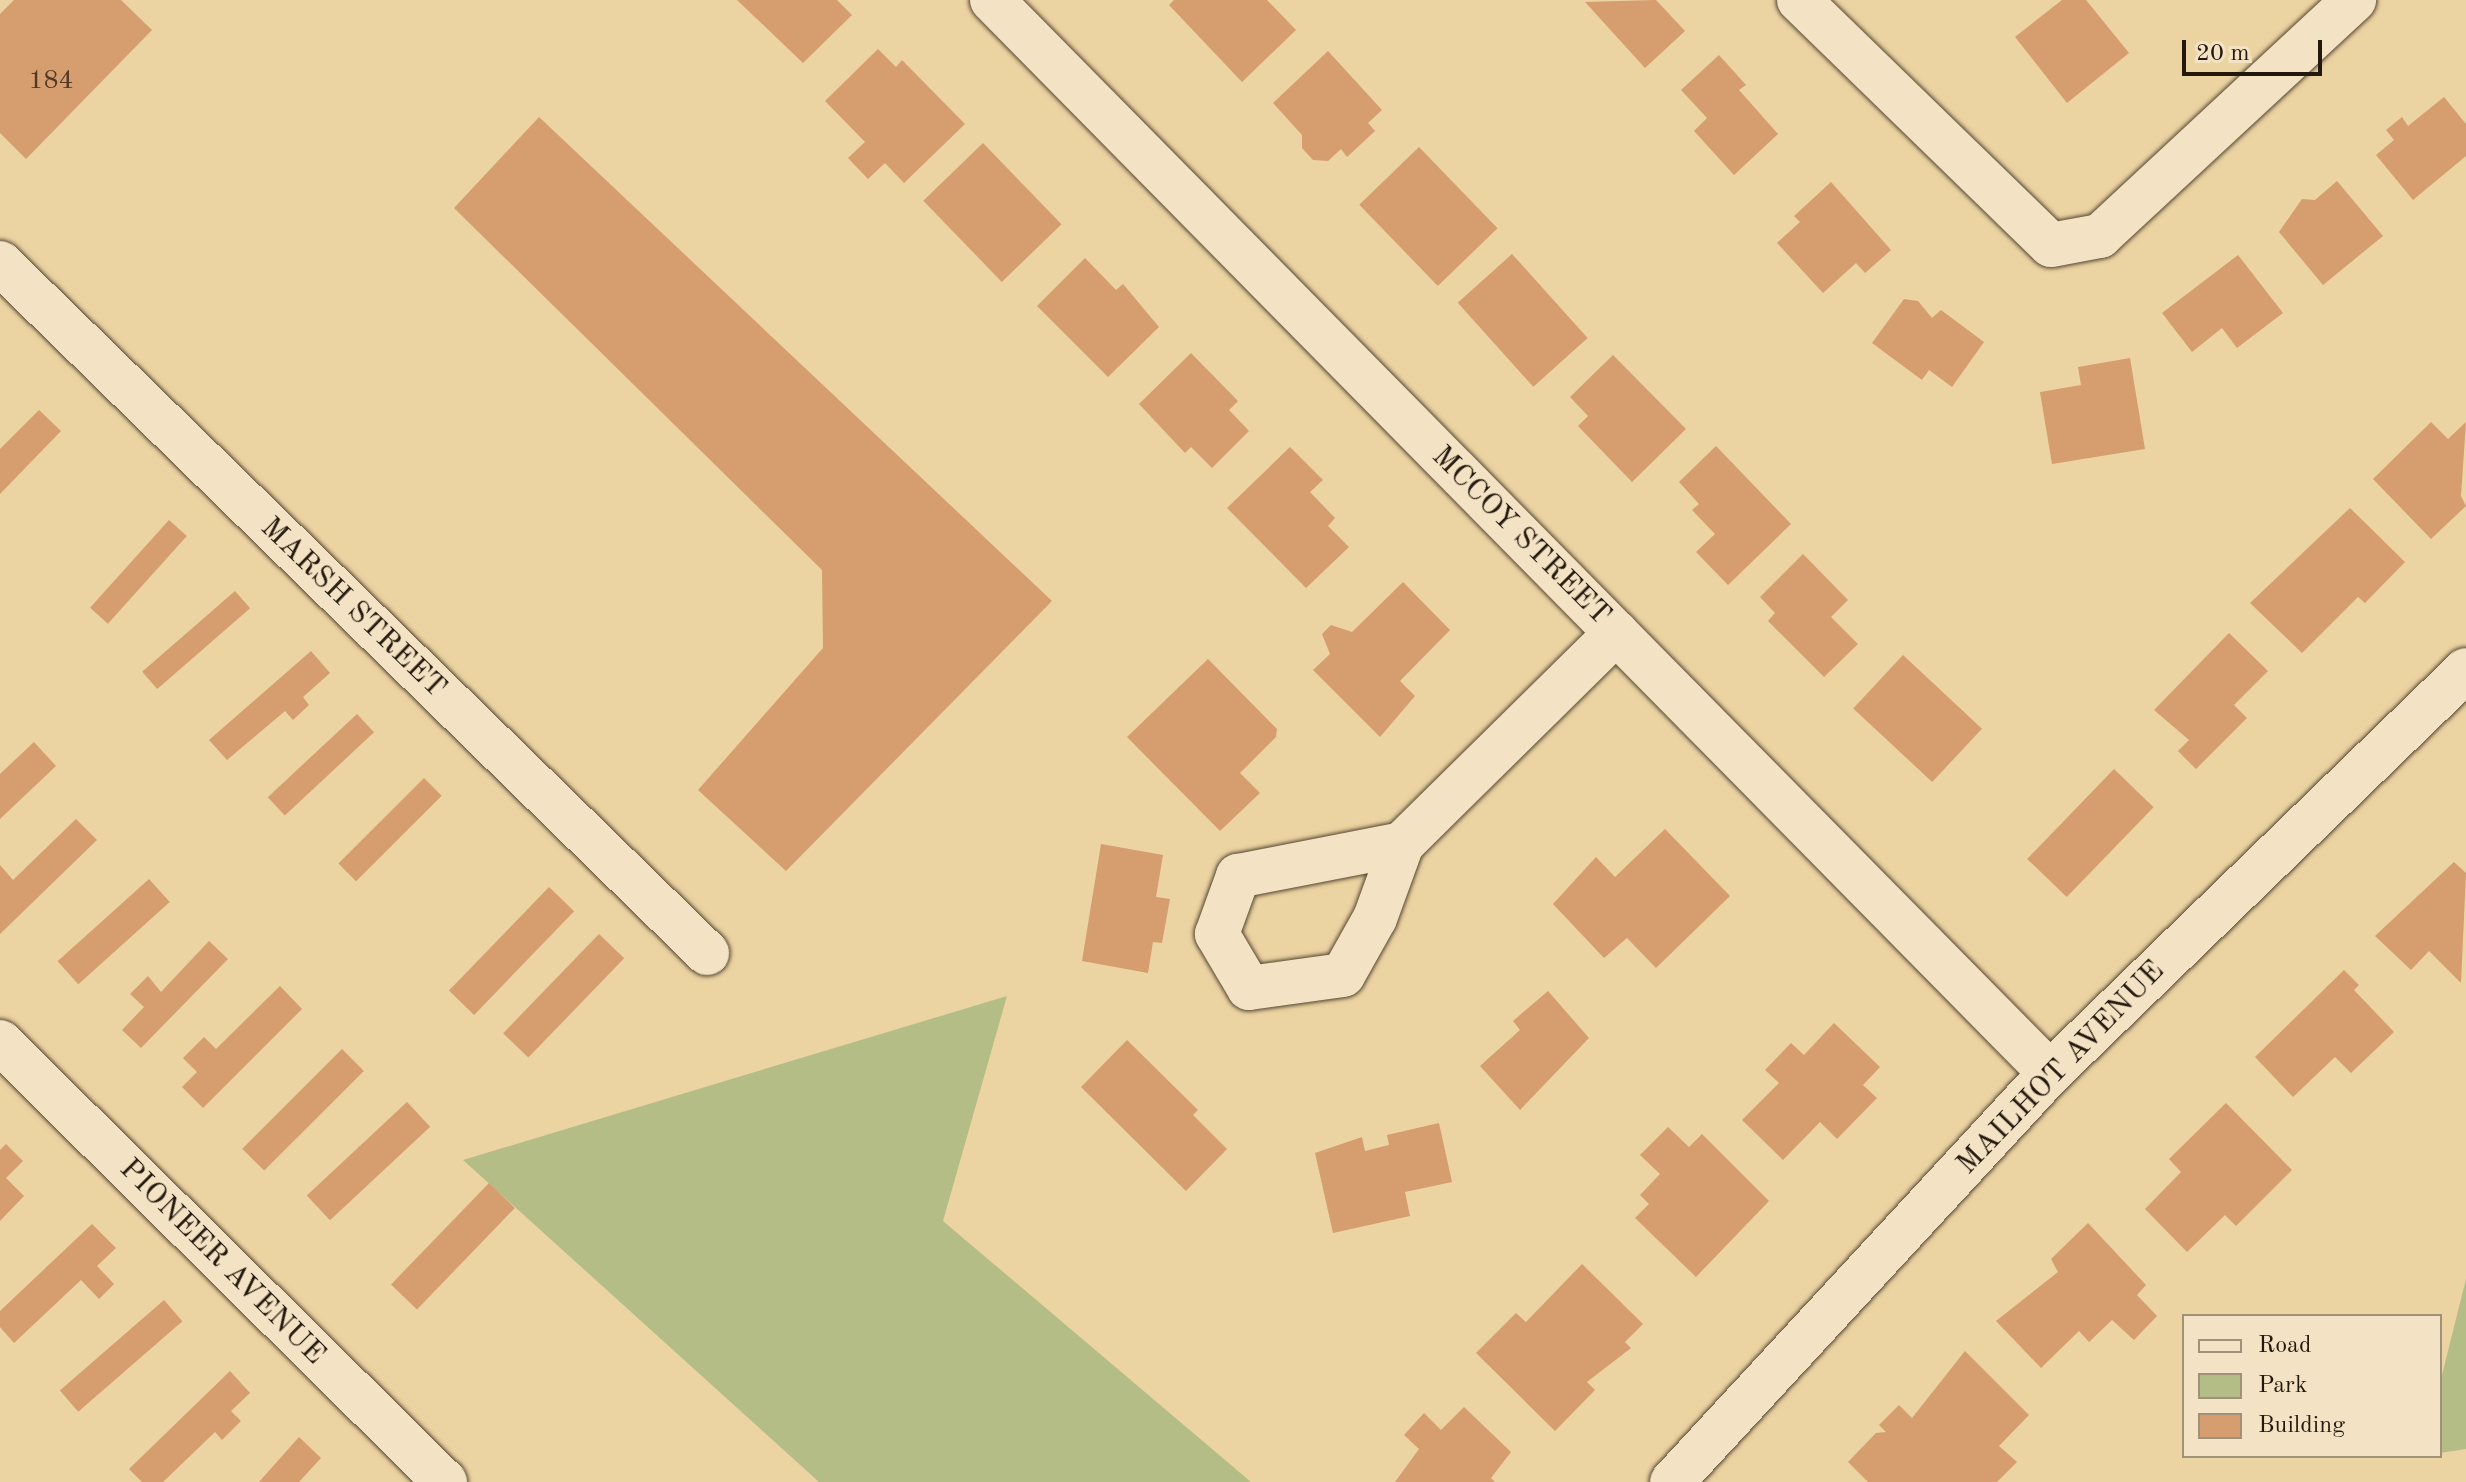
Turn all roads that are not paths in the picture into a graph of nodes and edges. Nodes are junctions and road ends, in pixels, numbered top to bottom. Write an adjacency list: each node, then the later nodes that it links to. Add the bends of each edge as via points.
1 (992, 0): 5 (street, MCCOY STREET)
2 (1799, 0): 3 (street, via 2051,245 2100,236)
3 (2354, 0)
4 (0, 263): 8 (street, MARSH STREET)
5 (1616, 633): 7 (street); 10 (street, MCCOY STREET)
6 (2466, 670): 10 (street, MAILHOT AVENUE)
7 (1402, 844)
8 (707, 953)
9 (0, 1042): 12 (street, PIONEER AVENUE)
10 (2050, 1073): 11 (street, MAILHOT AVENUE)
11 (1688, 1477)
12 (445, 1482)

